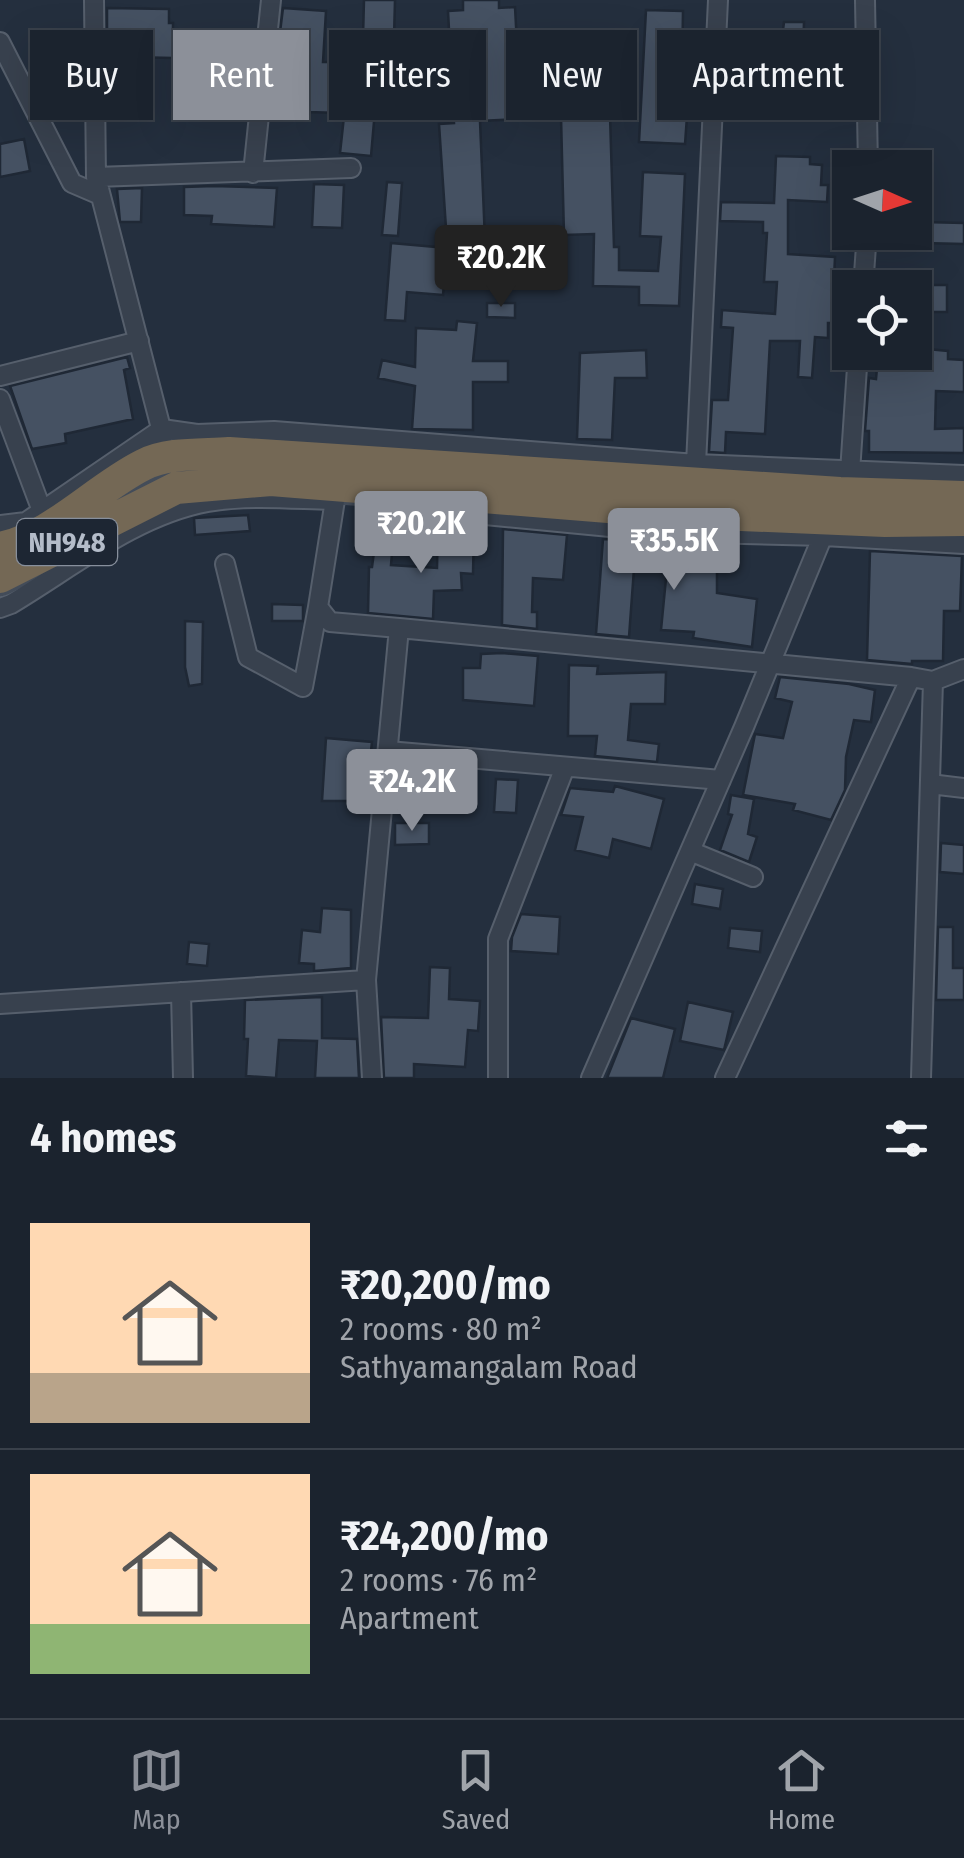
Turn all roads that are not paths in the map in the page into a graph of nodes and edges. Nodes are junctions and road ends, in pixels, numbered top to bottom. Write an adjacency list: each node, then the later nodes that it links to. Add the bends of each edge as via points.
1 (94, 0): 9 (street)
2 (272, 0): 8 (street)
3 (718, 0): 15 (street)
4 (866, 0): 6 (street)
5 (0, 42): 9 (street, via 72,183)
6 (868, 150)
7 (351, 168): 8 (street)
8 (254, 173): 9 (street)
9 (98, 186): 10 (street)
10 (139, 341): 12 (street); 14 (street)
11 (855, 370): 19 (street)
12 (0, 376)
13 (0, 399): 20 (street)
14 (169, 458): 15 (street, via 197,434 274,430); 19 (highway, NH948, via 229,453); 20 (street); 24 (highway, NH948, via 146,463 42,530); 26 (highway, NH948)
15 (696, 464): 19 (street)
16 (964, 475): 19 (street)
17 (964, 497): 19 (highway, NH948)
18 (335, 500): 19 (street, via 662,532); 27 (street); 28 (street, via 257,498 177,511)
19 (836, 505): 21 (highway, NH948); 23 (street); 30 (street)
20 (42, 512): 22 (street)
21 (964, 520)
22 (0, 525)
23 (964, 544)
24 (0, 548)
25 (226, 564): 27 (street, via 248,657 303,687)
26 (0, 577)
27 (318, 606): 29 (street, via 330,622)
28 (0, 608)
29 (399, 628): 30 (street); 34 (street)
30 (770, 661): 32 (street); 36 (street)
31 (964, 669): 33 (street)
32 (911, 677): 33 (street); 48 (street)
33 (932, 681): 37 (street)
34 (388, 751): 35 (street); 41 (street)
35 (565, 767): 36 (street); 46 (street, via 498,940)
36 (721, 780): 39 (street)
37 (930, 784): 38 (street); 49 (street)
38 (964, 788)
39 (690, 852): 40 (street); 47 (street)
40 (753, 877)
41 (366, 980): 42 (street); 45 (street)
42 (181, 992): 43 (street); 44 (street)
43 (0, 1004)
44 (182, 1078)
45 (372, 1078)
46 (498, 1078)
47 (591, 1078)
48 (725, 1078)
49 (921, 1078)

